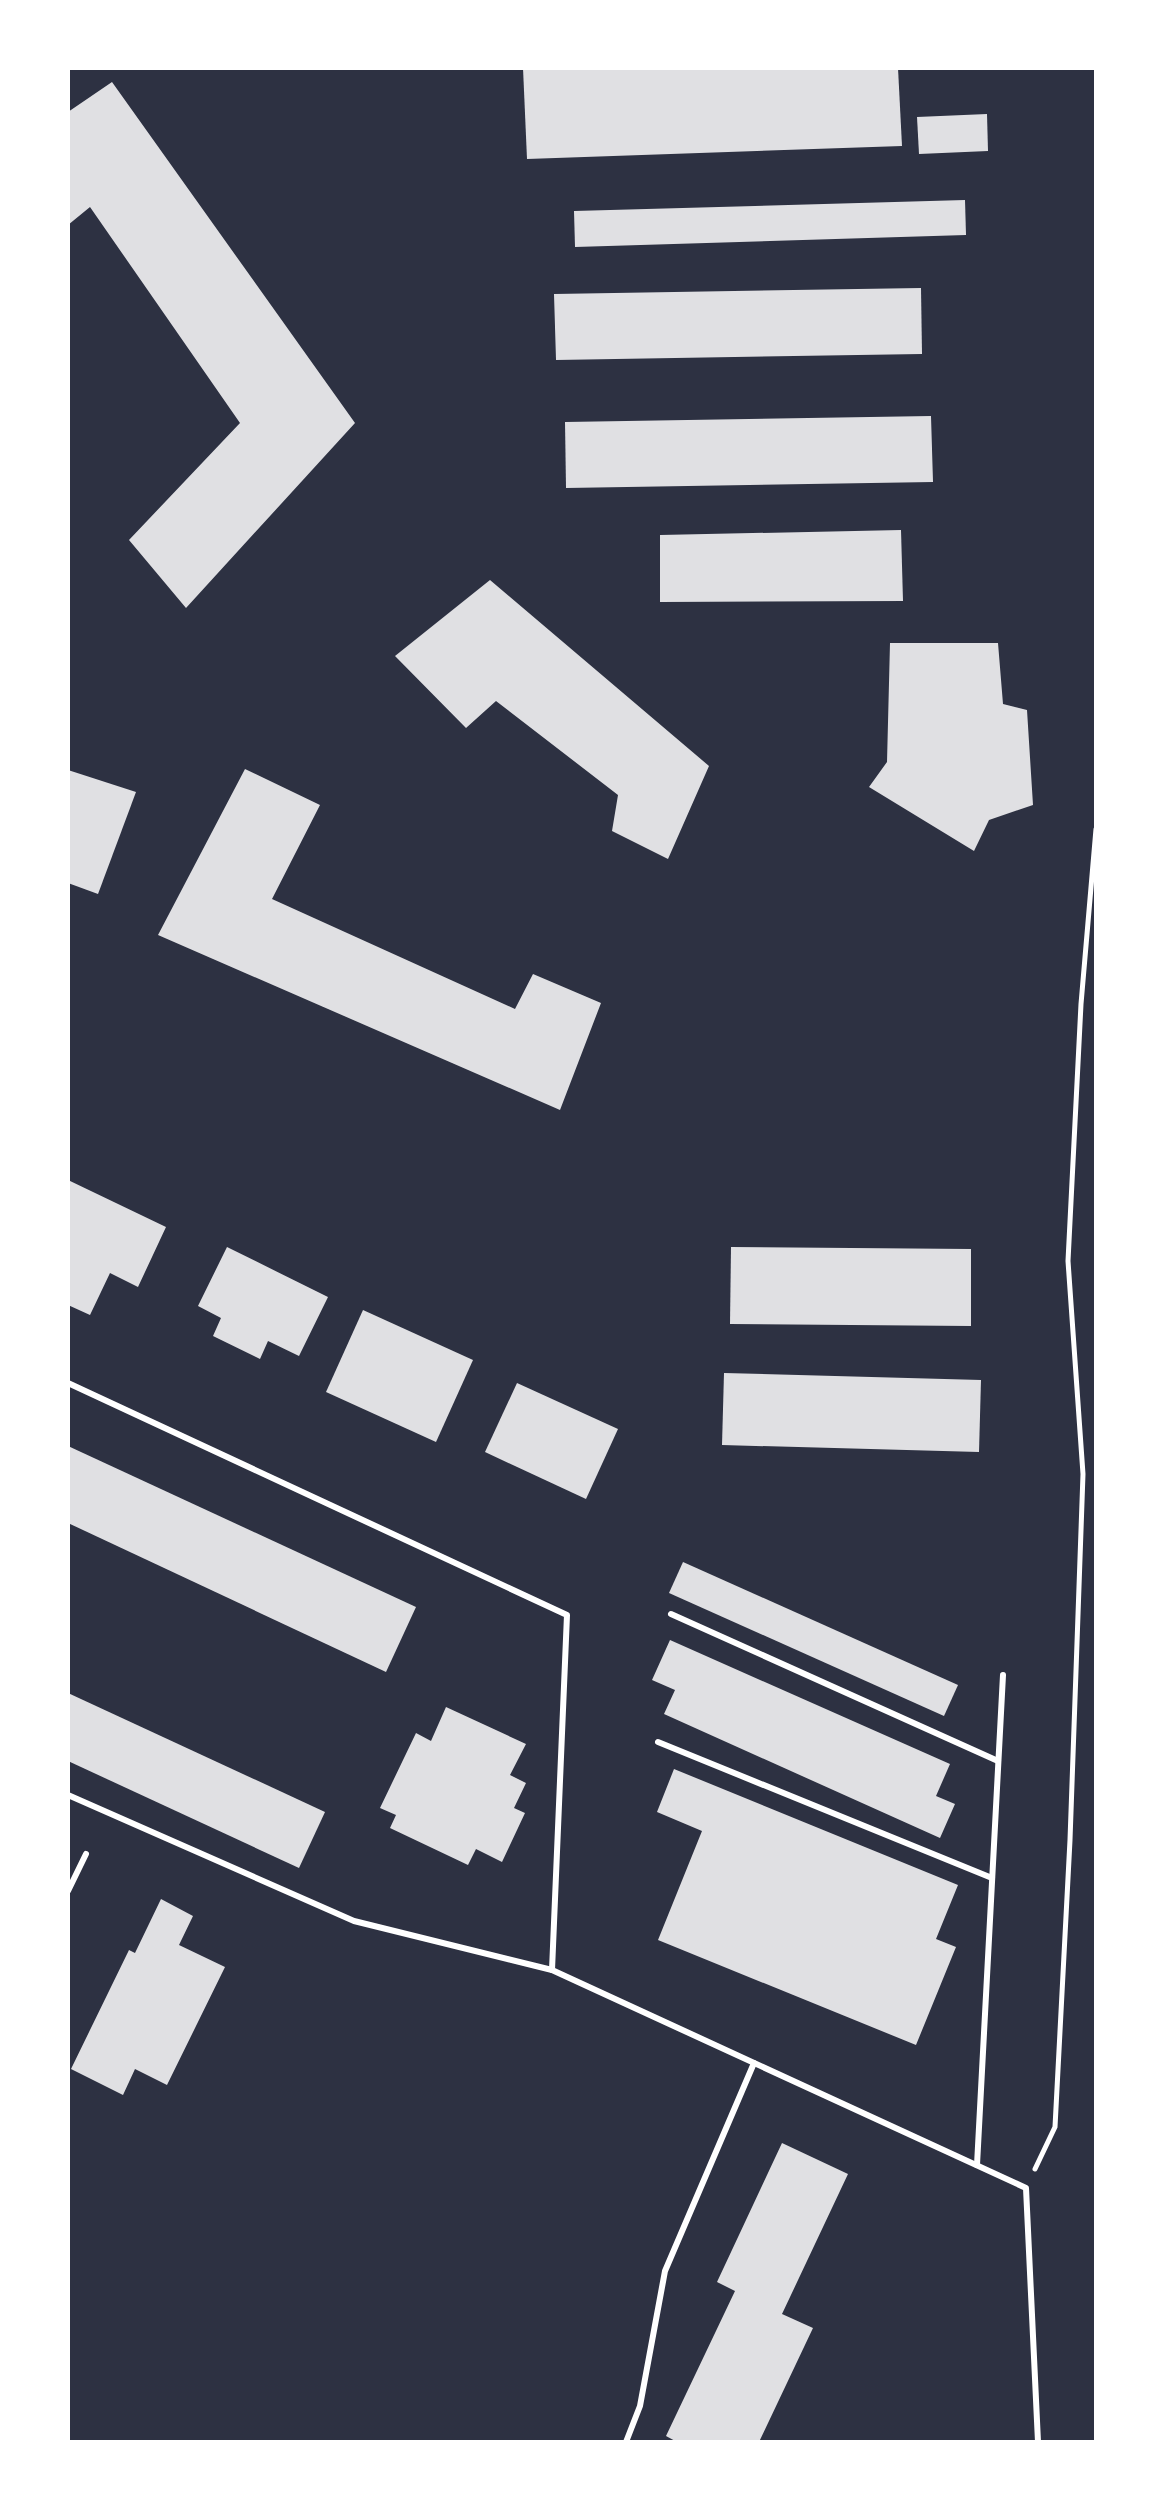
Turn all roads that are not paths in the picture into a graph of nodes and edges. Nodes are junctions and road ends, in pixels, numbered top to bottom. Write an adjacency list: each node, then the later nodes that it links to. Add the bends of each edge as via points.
1 (68, 1383): 10 (lane, via 567,1615)
2 (671, 1614): 5 (lane)
3 (1003, 1675): 5 (lane)
4 (658, 1742): 8 (lane)
5 (998, 1761): 8 (lane)
6 (68, 1795): 10 (lane, via 354,1921)
7 (86, 1854): 9 (lane)
8 (992, 1878): 12 (lane)
9 (68, 1891)
10 (552, 1970): 11 (lane)
11 (754, 2063): 12 (lane); 13 (lane, via 665,2271 640,2406)
12 (977, 2165): 14 (lane, via 1026,2188)
13 (626, 2442)
14 (1038, 2442)

